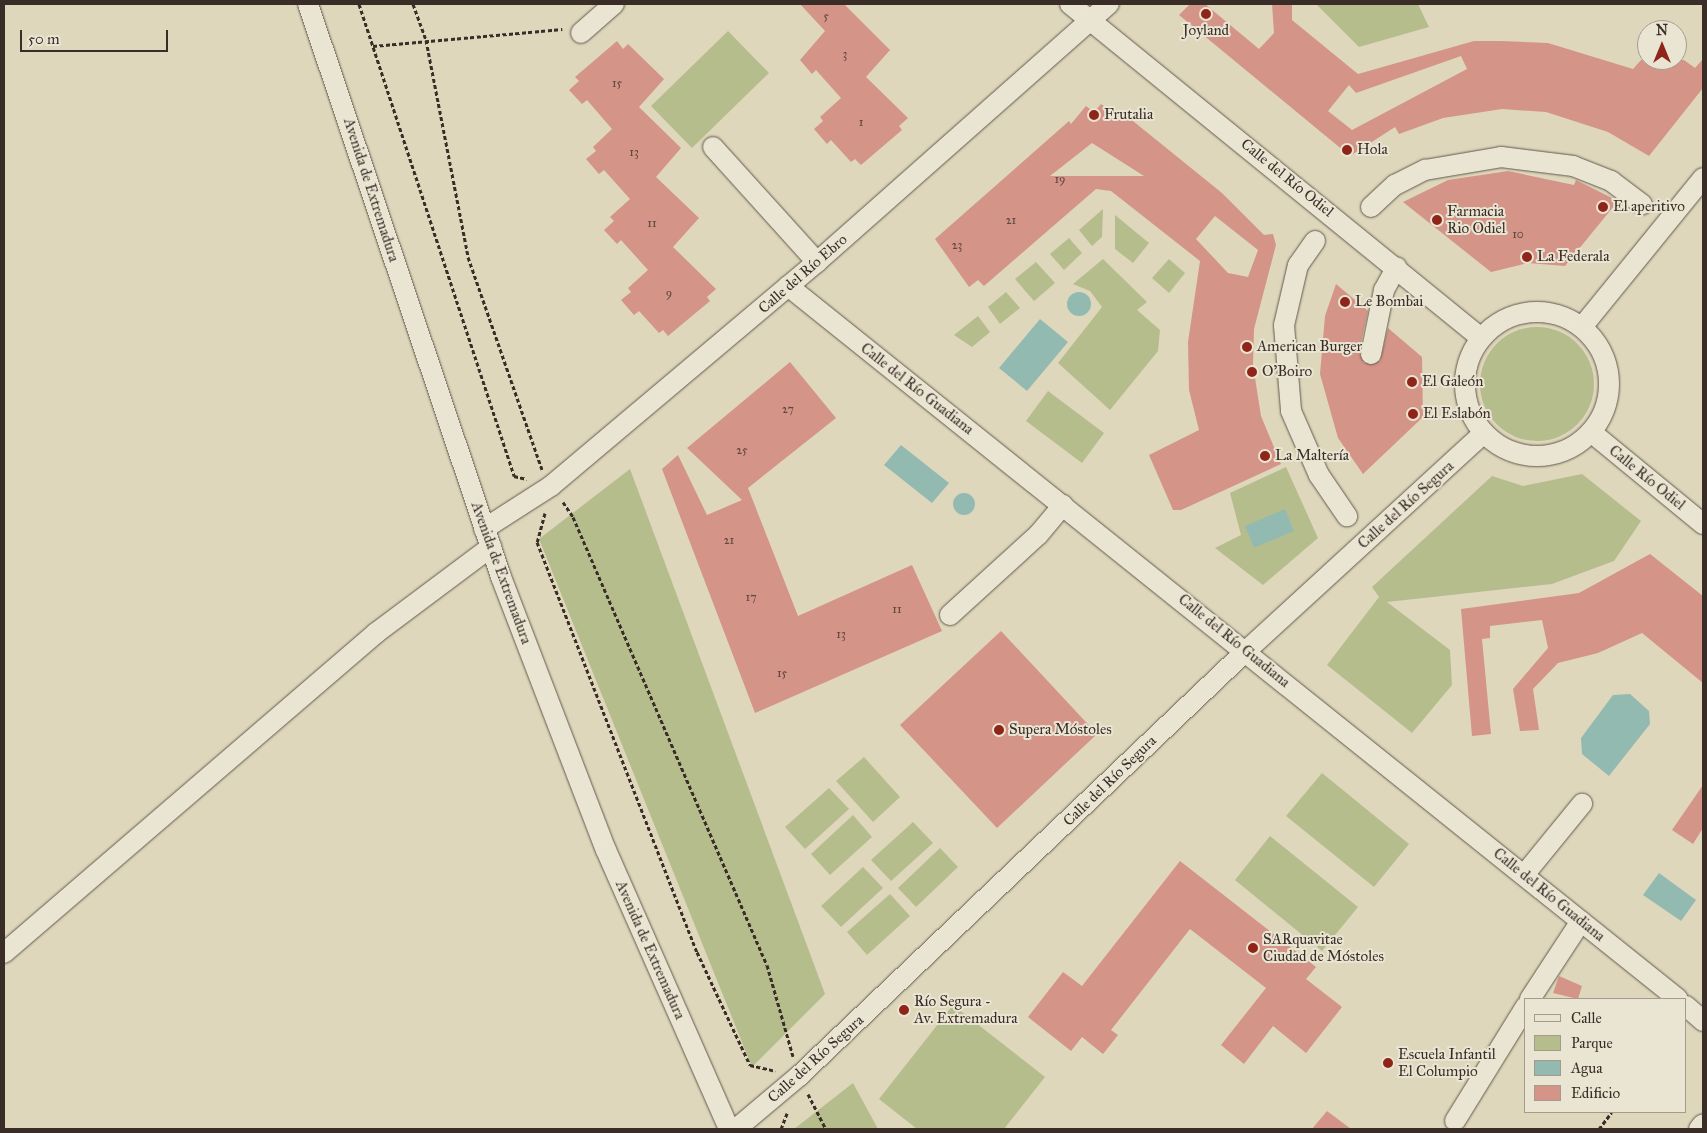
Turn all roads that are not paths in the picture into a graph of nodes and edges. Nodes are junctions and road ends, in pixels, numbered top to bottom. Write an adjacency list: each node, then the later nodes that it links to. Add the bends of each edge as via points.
1 (308, 4): 23 (street, Avenida de Extremadura)
2 (614, 4): 6 (street)
3 (1070, 4): 5 (street, Calle del Río Odiel)
4 (1110, 4): 5 (street, Calle del Río Ebro)
5 (1092, 21): 12 (street, Calle del Río Ebro); 13 (street, Calle del Río Odiel)
6 (586, 29)
7 (713, 147): 12 (street)
8 (1703, 178): 15 (street)
9 (1642, 204): 10 (street, via 1611,181 1573,166 1501,157 1425,170 1395,185)
10 (1371, 206)
11 (1315, 241): 21 (street, via 1298,265 1284,325 1291,411 1319,474)
12 (817, 262): 14 (street, Calle del Río Ebro)
13 (1397, 267): 16 (street, Calle del Río Odiel); 17 (street, via 1384,290)
14 (788, 286): 20 (street, Calle del Río Guadiana); 23 (street, Calle del Río Ebro)
15 (1582, 327): 16 (street, via 1542,312 1519,314 1499,323); 18 (street, via 1597,344 1608,369 1604,411)
16 (1481, 338): 19 (street, via 1465,377 1468,407)
17 (1371, 354)
18 (1591, 432): 19 (street, via 1572,447 1552,454 1525,455); 22 (street, Calle Río Odiel)
19 (1484, 433): 25 (street, Calle del Río Segura)
20 (1063, 505): 24 (street, via 1038,535); 25 (street, Calle del Río Guadiana)
21 (1347, 516)
22 (1703, 524)
23 (487, 538): 29 (street, Calle del Río Ebro); 37 (street, Avenida de Extremadura, via 606,850)
24 (950, 615)
25 (1247, 650): 27 (street, Calle del Río Guadiana); 38 (street, Calle del Río Segura, via 800,1076)
26 (1582, 804): 27 (street)
27 (1524, 875): 28 (street, Calle del Río Guadiana)
28 (1582, 922): 30 (street); 31 (street, Calle del Río Guadiana)
29 (4, 953)
30 (1531, 998)
31 (1677, 998)
32 (1687, 1007): 34 (street)
33 (1524, 1009): 35 (street)
34 (1703, 1021)
35 (1455, 1121)
36 (1703, 1124): 39 (street)
37 (729, 1129)
38 (736, 1129)
39 (1699, 1129)

